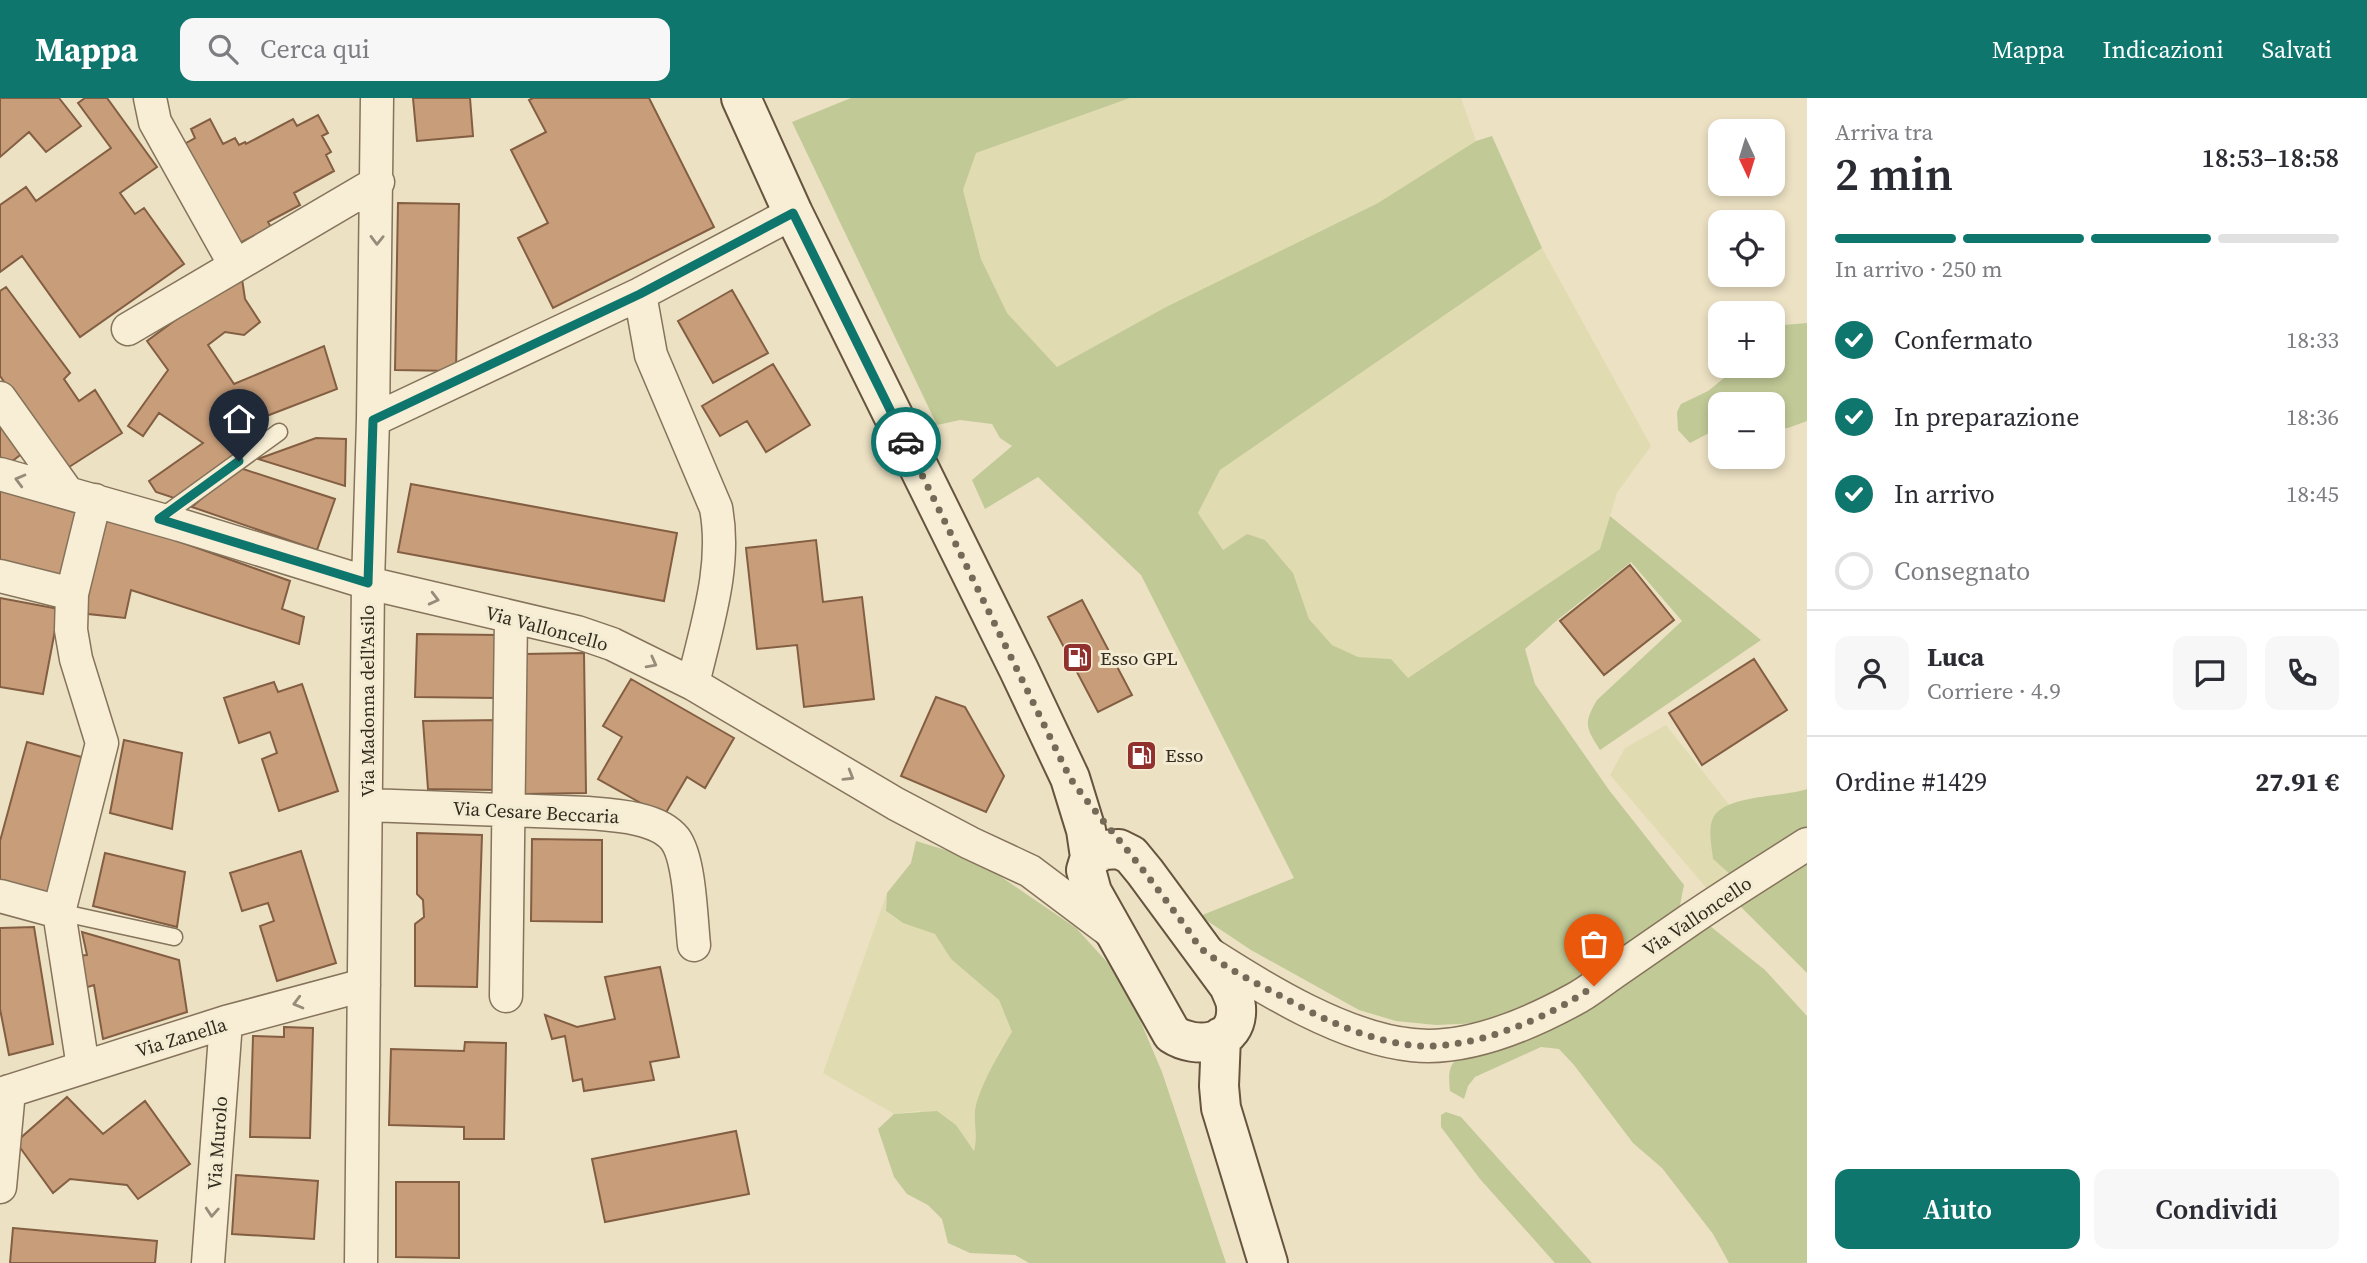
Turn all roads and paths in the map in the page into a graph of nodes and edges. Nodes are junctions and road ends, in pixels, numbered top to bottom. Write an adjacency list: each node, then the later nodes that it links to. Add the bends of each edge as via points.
1 (150, 98): 6 (street, via 155,122)
2 (377, 98): 4 (street, Via Madonna dell'Asilo)
3 (741, 98): 5 (main road)
4 (378, 182): 6 (street); 10 (street, Via Madonna dell'Asilo, one-way to 10)
5 (793, 213): 7 (street); 20 (main road)
6 (236, 265): 8 (street)
7 (640, 294): 10 (street); 19 (street, via 651,355 716,508 720,528 714,594)
8 (128, 330)
9 (0, 398): 13 (street)
10 (373, 420): 16 (street, Via Madonna dell'Asilo)
11 (279, 432): 14 (lane)
12 (0, 474): 13 (street, Via Valloncello, one-way to 12)
13 (81, 496): 14 (street, Via Valloncello); 17 (street)
14 (159, 519): 16 (street, Via Valloncello)
15 (0, 576): 17 (street)
16 (368, 583): 18 (street, Via Valloncello, one-way to 18); 21 (street, Via Madonna dell'Asilo)
17 (72, 594): 27 (street, via 76,659 102,743)
18 (510, 617): 19 (street, Via Valloncello, one-way to 19, via 612,644); 22 (street)
19 (693, 684): 29 (street, Via Valloncello, one-way to 29, via 896,804 1030,871)
20 (1070, 778): 24 (main road); 25 (main road)
21 (367, 805): 22 (street, Via Cesare Beccaria); 32 (street, Via Madonna dell'Asilo)
22 (507, 809): 30 (street, Via Cesare Beccaria, via 621,816 649,823 673,837 684,855); 33 (street)
23 (1807, 844): 34 (street, Via Valloncello, via 1575,999 1487,1036 1447,1045 1411,1045)
24 (1130, 855): 25 (main road, via 1119,849 1104,850); 31 (main road)
25 (1090, 858): 29 (main road, via 1086,870 1092,892)
26 (0, 896): 27 (street)
27 (59, 912): 28 (lane); 38 (street)
28 (174, 937)
29 (1117, 938): 36 (main road)
30 (694, 944)
31 (1202, 949): 34 (street, Via Valloncello); 37 (main road, via 1229,986 1236,1006 1235,1021)
32 (363, 985): 35 (street, Via Zanella, one-way to 35); 43 (street, Via Madonna dell'Asilo)
33 (506, 996)
34 (1311, 1013): 37 (street, Via Valloncello, via 1282,1008 1262,1012)
35 (226, 1022): 38 (street, Via Zanella); 42 (street, Via Murolo, one-way to 42)
36 (1172, 1034): 37 (main road, via 1184,1042 1201,1044); 40 (main road)
37 (1224, 1035): 40 (main road, via 1219,1086)
38 (83, 1067): 39 (street, Via Zanella)
39 (5, 1092): 41 (street)
40 (1226, 1131): 44 (main road)
41 (0, 1186)
42 (208, 1263)
43 (361, 1263)
44 (1268, 1263)

